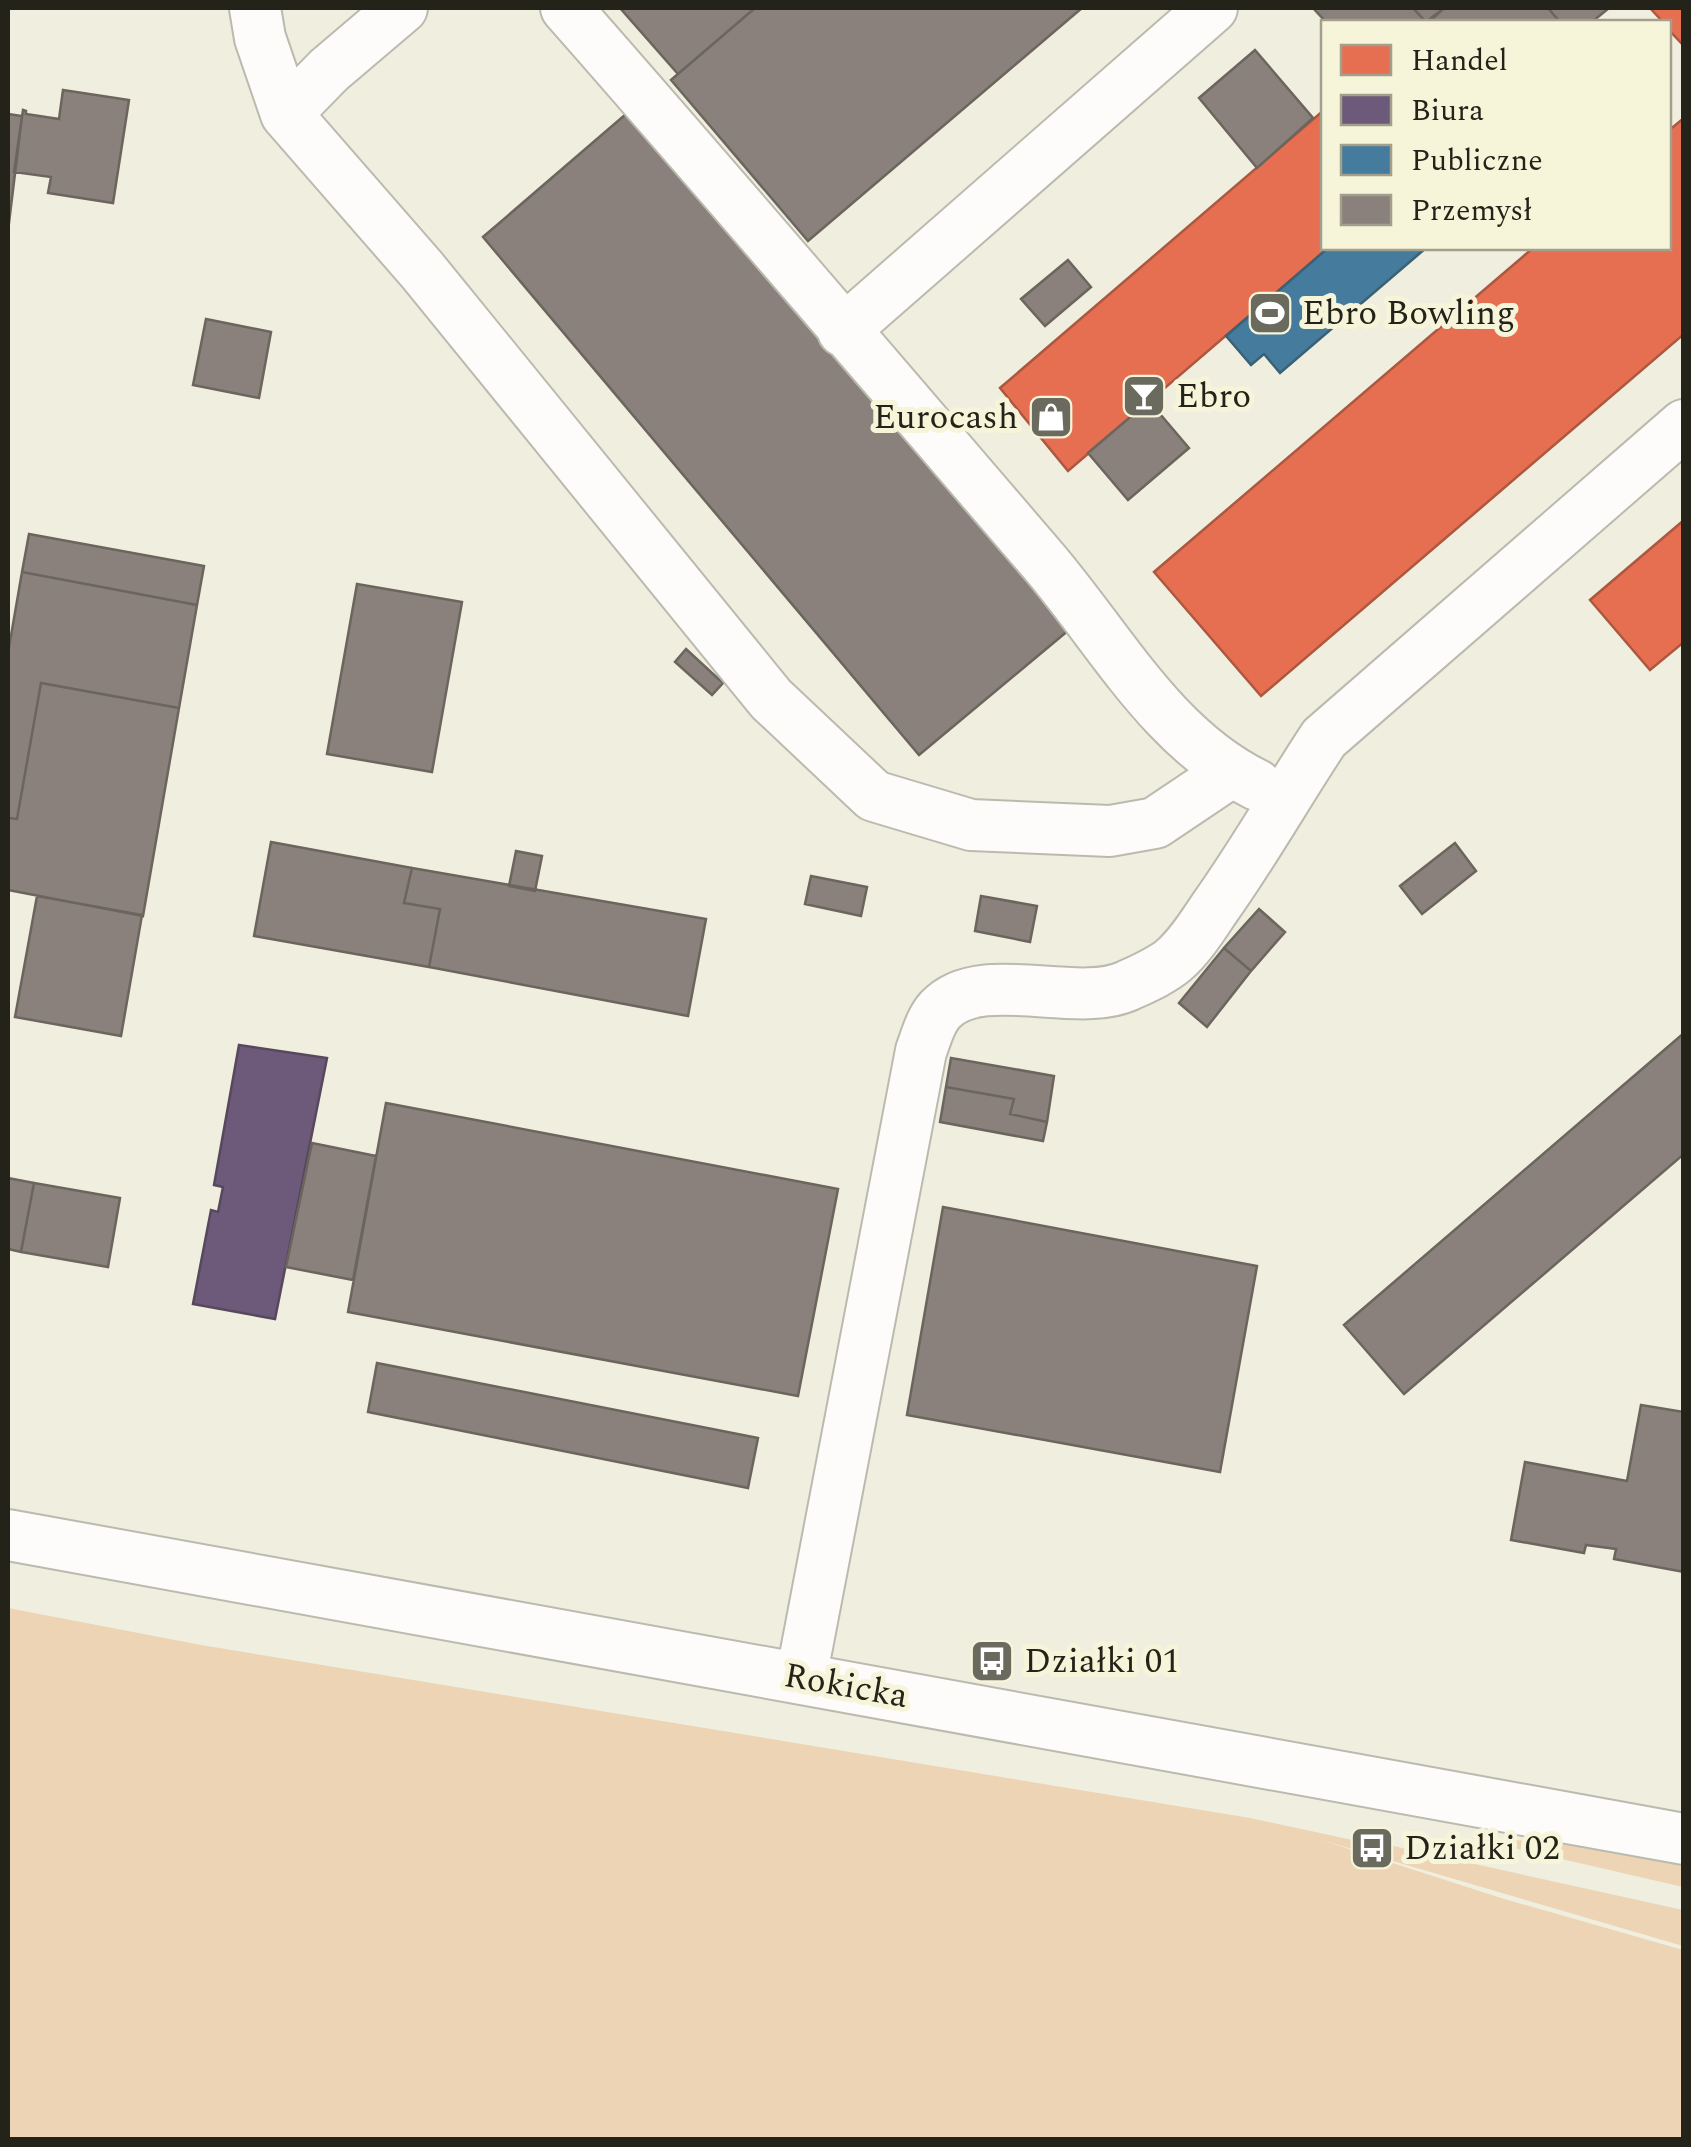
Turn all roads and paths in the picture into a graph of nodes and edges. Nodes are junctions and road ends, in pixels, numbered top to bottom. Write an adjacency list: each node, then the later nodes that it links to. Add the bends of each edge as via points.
1 (255, 8): 5 (street)
2 (402, 8): 5 (street)
3 (566, 8): 6 (street)
4 (1212, 8): 6 (street)
5 (286, 114): 8 (street, via 422,270 772,700 874,796 971,824 1110,831 1155,822)
6 (843, 332): 8 (street, via 1048,567 1172,723)
7 (1684, 425): 9 (street, via 1324,738)
8 (1231, 772): 9 (street)
9 (1284, 798): 11 (street, via 1260,845 1170,964 1094,995 966,995 941,1008 930,1028)
10 (8, 1535): 11 (street, Rokicka)
11 (801, 1678): 12 (street, Rokicka)
12 (1684, 1839)

